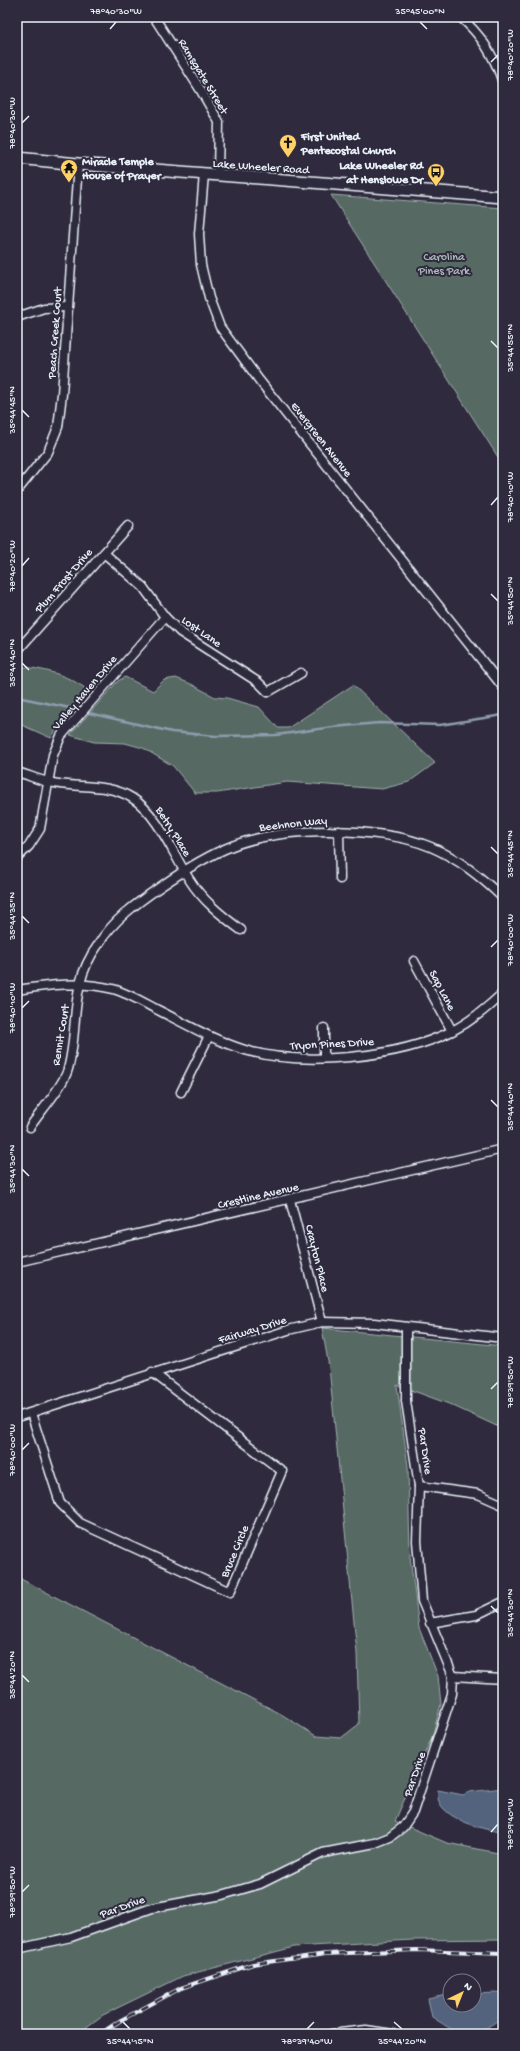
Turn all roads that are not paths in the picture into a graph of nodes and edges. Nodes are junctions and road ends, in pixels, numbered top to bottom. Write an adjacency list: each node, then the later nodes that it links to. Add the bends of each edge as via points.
1 (154, 17): 7 (street, Ramsgate Street, via 218,122)
2 (460, 17): 3 (street, via 478,35 489,51)
3 (503, 83)
4 (17, 158): 5 (main road, Lake Wheeler Road)
5 (78, 164): 6 (main road, Lake Wheeler Road); 9 (street, Peach Creek Court)
6 (204, 174): 7 (main road, Lake Wheeler Road); 17 (street, Evergreen Avenue, via 199,234 202,266 209,298 220,327 259,380)
7 (218, 175): 8 (main road, Lake Wheeler Road)
8 (503, 197)
9 (67, 307): 10 (street, via 44,308); 11 (street, Peach Creek Court, via 58,427 48,452)
10 (17, 317)
11 (17, 491)
12 (128, 526): 13 (street, Plum Frost Drive)
13 (104, 553): 14 (street, Lost Lane, via 143,587); 15 (street, Plum Frost Drive)
14 (165, 617): 16 (street, Lost Lane, via 180,632 258,682 268,692); 19 (street, Valley Haven Drive, via 61,736 55,749)
15 (17, 651)
16 (301, 673)
17 (503, 687)
18 (17, 772): 19 (street, Betry Place)
19 (49, 782): 21 (street, Valley Haven Drive, via 40,829); 22 (street, Betry Place, via 99,787 131,798 145,808)
20 (339, 831): 22 (street, Beehnon Way, via 265,836 233,845 203,858); 23 (street); 24 (street, Beehnon Way, via 368,833 430,846 462,863 484,879)
21 (17, 858)
22 (184, 870): 25 (street, Betry Place, via 205,899); 27 (street, Beehnon Way, via 134,906 109,930 91,956)
23 (340, 879)
24 (503, 898)
25 (242, 930)
26 (414, 961): 31 (street, Sap Lane)
27 (80, 984): 28 (street, Tryon Pines Drive); 32 (street, Tryon Pines Drive, via 113,989); 35 (street, Rennit Court, via 68,1071)
28 (17, 990)
29 (503, 994): 31 (street, Tryon Pines Drive, via 483,1012)
30 (324, 1028): 33 (street)
31 (452, 1031): 33 (street, Tryon Pines Drive, via 396,1051)
32 (209, 1036): 33 (street, Tryon Pines Drive, via 246,1050 290,1059); 34 (street)
33 (324, 1058)
34 (181, 1092)
35 (30, 1127)
36 (503, 1149): 37 (street, Crestline Avenue)
37 (290, 1200): 38 (street, Crestline Avenue); 39 (street, Crayton Place)
38 (17, 1262)
39 (322, 1322): 40 (street, Fairway Drive, via 374,1323); 42 (street, Fairway Drive)
40 (406, 1327): 41 (street, Fairway Drive); 45 (street, Par Drive, via 406,1400)
41 (503, 1338)
42 (152, 1372): 43 (street, Fairway Drive); 43 (street, Bruce Circle, via 282,1471 230,1592 80,1523 60,1503)
43 (30, 1413): 44 (street, Fairway Drive)
44 (17, 1417)
45 (419, 1486): 46 (street, via 478,1494); 48 (street, Par Drive, via 418,1549 422,1602)
46 (503, 1505)
47 (503, 1602): 48 (street, via 476,1614)
48 (430, 1623): 49 (street, Par Drive)
49 (453, 1676): 50 (street); 51 (street, Par Drive, via 452,1694 413,1812 403,1827 390,1837 323,1853 260,1884 222,1895 152,1908 71,1937)
50 (503, 1679)
51 (17, 1949)
52 (331, 2034): 53 (street, via 366,2030)
53 (393, 2034)

